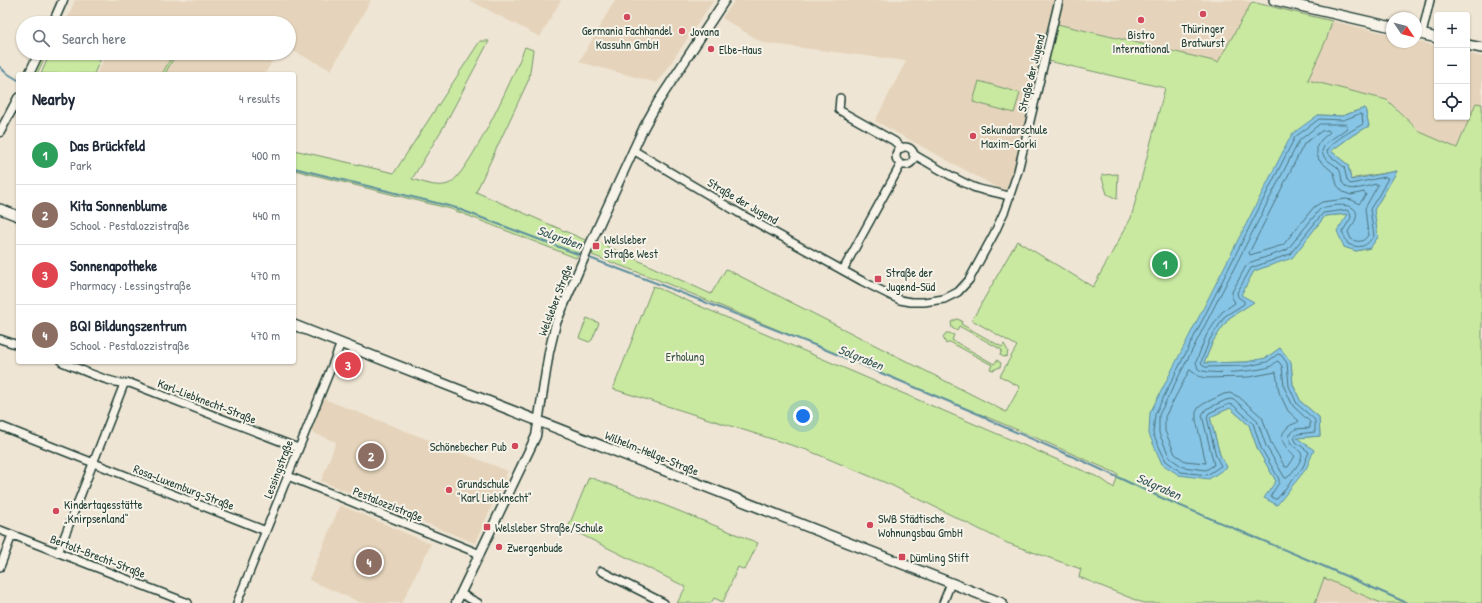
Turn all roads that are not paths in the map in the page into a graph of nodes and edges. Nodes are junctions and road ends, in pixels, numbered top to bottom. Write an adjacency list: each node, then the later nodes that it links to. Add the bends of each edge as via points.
1 (63, 0): 7 (street)
2 (725, 0): 20 (street, Welsleber Straße, via 658,102)
3 (1060, 0): 23 (street, Straße der Jugend)
4 (1274, 0): 6 (main road)
5 (1430, 0): 8 (street)
6 (1296, 2): 9 (main road)
7 (56, 16)
8 (1422, 24)
9 (1386, 25)
10 (1422, 34): 11 (main road)
11 (1434, 37)
12 (1470, 45): 13 (main road)
13 (1482, 48)
14 (36, 60): 15 (street)
15 (30, 72)
16 (840, 98): 19 (street, via 839,110)
17 (16, 102): 18 (street)
18 (0, 132)
19 (902, 148): 21 (street, via 910,149); 22 (street, via 896,156)
20 (633, 150): 26 (street, Straße der Jugend); 33 (street, Welsleber Straße, via 556,323)
21 (913, 154): 22 (street, via 910,163); 23 (street, via 971,186)
22 (901, 164): 26 (street)
23 (1010, 197): 26 (street, Straße der Jugend, via 996,232 969,280 958,292 944,299 924,302 900,300)
24 (0, 209): 25 (main road)
25 (16, 215)
26 (843, 270)
27 (296, 326): 29 (main road, Wilhelm-Hellge-Straße)
28 (0, 338): 30 (street)
29 (341, 343): 33 (main road, Wilhelm-Hellge-Straße); 35 (street, Lessingstraße)
30 (16, 344)
31 (67, 364): 32 (street, Karl-Liebknecht-Straße)
32 (124, 384): 35 (street, Karl-Liebknecht-Straße, via 130,383); 36 (street)
33 (539, 421): 42 (street, Welsleber Straße, via 532,448); 45 (main road, Wilhelm-Hellge-Straße)
34 (0, 426): 36 (street, Rosa-Luxemburg-Straße)
35 (298, 448): 37 (street, Lessingstraße)
36 (94, 463): 39 (street, Rosa-Luxemburg-Straße); 41 (street)
37 (288, 476): 39 (street, Lessingstraße); 42 (street, Pestalozzistraße)
38 (0, 530): 40 (street, Bertolt-Brecht-Straße)
39 (266, 531): 48 (street, Lessingstraße)
40 (12, 535): 41 (street, Bertolt-Brecht-Straße); 43 (street)
41 (58, 553): 47 (street, Bertolt-Brecht-Straße)
42 (480, 554): 46 (street, Welsleber Straße)
43 (0, 566)
44 (601, 571): 51 (street)
45 (951, 583): 52 (street); 53 (main road, Wilhelm-Hellge-Straße)
46 (461, 594): 49 (street, Welsleber Straße); 50 (street)
47 (188, 603)
48 (237, 603)
49 (456, 603)
50 (478, 603)
51 (664, 603)
52 (943, 603)
53 (1002, 603)

